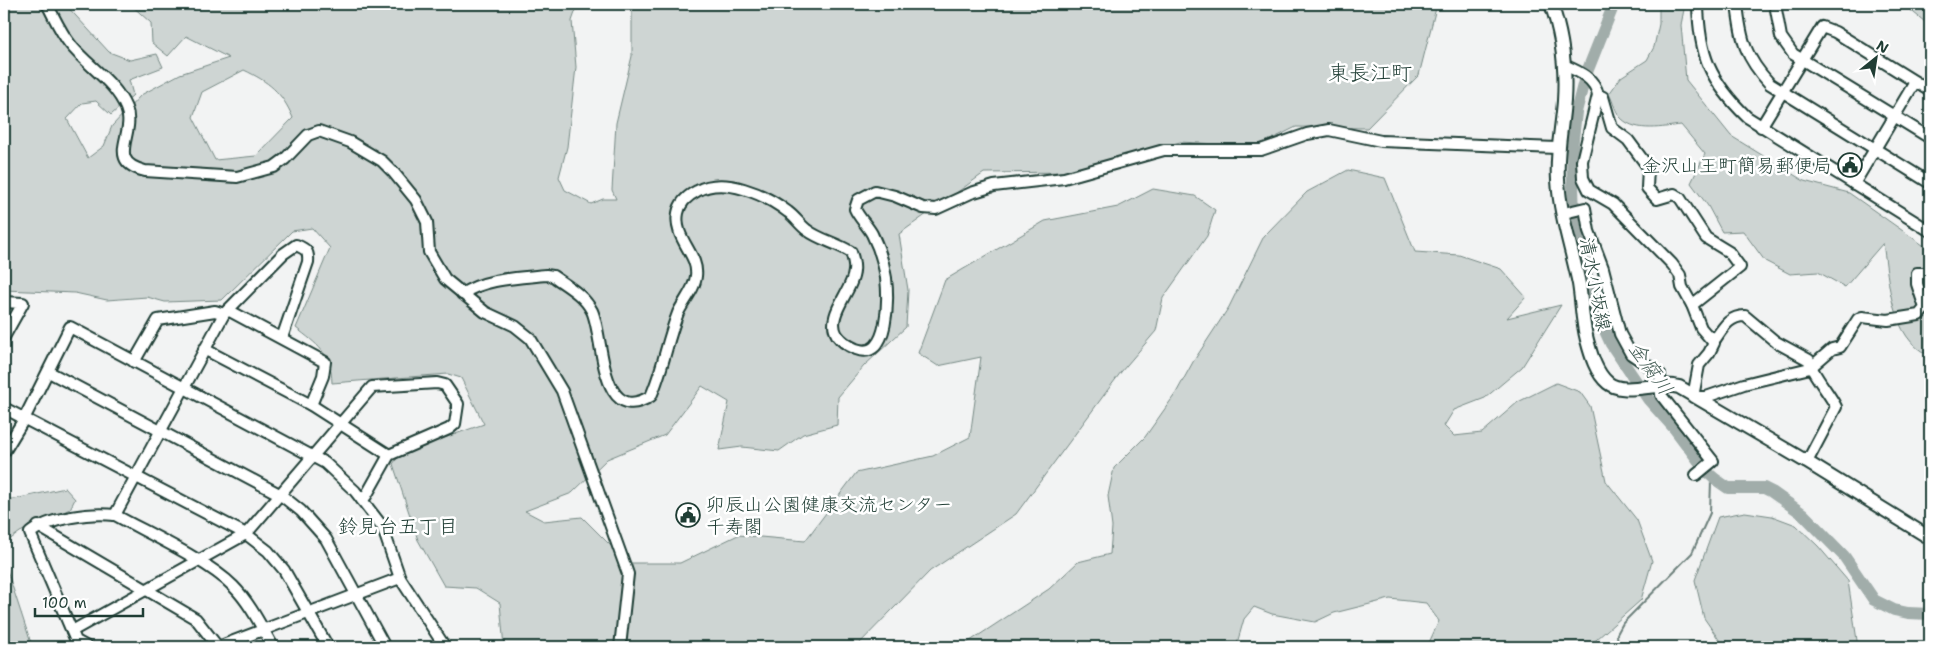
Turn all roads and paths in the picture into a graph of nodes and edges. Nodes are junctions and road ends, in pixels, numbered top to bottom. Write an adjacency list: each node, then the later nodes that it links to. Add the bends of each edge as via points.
1 (47, 4): 21 (street, via 70,44 97,70 126,108 128,121 124,157 128,165 145,171 237,177 274,167 308,135 318,131 336,136 382,161 416,200 427,222 429,252 445,279)
2 (1551, 4): 7 (main road, 清水小坂線, via 1557,20)
3 (1698, 4): 12 (street, via 1699,37 1710,71 1730,101)
4 (1737, 4): 10 (street, via 1741,34 1754,67)
5 (1775, 4): 6 (street, via 1781,37)
6 (1801, 60): 8 (street, via 1822,27); 10 (street); 11 (street)
7 (1564, 65): 9 (street, via 1594,83); 14 (main road, 清水小坂線, via 1564,100)
8 (1925, 85): 11 (street)
9 (1597, 92): 23 (street, via 1582,161 1583,178 1589,190 1613,204 1672,264); 23 (street, via 1603,98 1612,128 1628,140 1648,167 1650,193 1657,199 1674,194 1680,198 1706,238 1729,252 1740,267)
10 (1782, 92): 12 (street); 15 (street)
11 (1894, 116): 13 (street); 15 (street)
12 (1761, 127): 17 (street)
13 (1930, 138)
14 (1557, 148): 18 (main road, 清水小坂線); 21 (street, via 1382,142 1329,130 1260,150 1164,150 1064,178 994,186 936,209 923,208 881,191 867,194 858,200 855,209 875,243 886,276 888,302 884,331 868,350 849,346 837,335 836,315 854,272 850,252 807,230 769,200 736,187 714,185 702,188 686,197 678,211 677,229 696,267 696,278 678,314 661,374 651,396 634,402 618,398 609,386 593,314 586,300 553,276 546,274 496,282 473,287)
15 (1875, 149): 16 (street); 17 (street)
16 (1930, 183)
17 (1854, 184): 19 (street)
18 (1562, 211): 32 (street, via 1585,208 1620,334 1631,354 1660,374); 32 (main road, 清水小坂線, via 1579,283 1586,337 1601,375 1610,385 1628,389)
19 (1930, 230)
20 (1930, 273): 30 (street, via 1917,273 1917,284 1926,308 1924,312 1905,319 1862,316 1840,347 1832,349)
21 (462, 294): 65 (street, via 485,312 515,326 530,338 562,391 628,574)
22 (4, 302): 25 (street, via 23,302)
23 (1692, 305): 26 (street, via 1701,328)
24 (226, 312): 27 (street); 27 (street, via 296,244 306,249 308,262); 28 (street); 29 (street, via 158,320)
25 (4, 336)
26 (1711, 337): 30 (street, via 1716,338 1736,316 1745,316 1776,342 1809,360); 34 (street, via 1714,342 1710,353 1699,365)
27 (282, 338): 35 (street, via 325,362 323,376)
28 (204, 349): 33 (street); 35 (street)
29 (134, 362): 31 (street, via 70,327); 33 (street)
30 (1810, 368): 34 (street, via 1744,384 1706,398); 43 (street, via 1830,393 1836,407)
31 (49, 372): 37 (street); 39 (street)
32 (1659, 384): 34 (main road, 清水小坂線, via 1679,387); 45 (street, via 1661,395 1713,461)
33 (182, 388): 39 (street); 42 (street)
34 (1693, 397): 43 (main road, 清水小坂線)
35 (311, 404): 38 (street)
36 (4, 408): 37 (street)
37 (24, 419): 40 (street); 44 (street)
38 (342, 423): 41 (street); 41 (street, via 372,387 445,385 458,404 455,424); 42 (street)
39 (159, 430): 44 (street); 46 (street)
40 (4, 452)
41 (389, 455): 47 (street)
42 (314, 456): 46 (street); 47 (street)
43 (1807, 462): 51 (main road, 清水小坂線)
44 (135, 475): 48 (street); 50 (street)
45 (1696, 475)
46 (281, 495): 50 (street); 55 (street, via 301,511 326,540)
47 (362, 500): 53 (street, via 382,526)
48 (115, 515): 49 (street, via 96,512); 52 (street)
49 (38, 526): 54 (street); 57 (street, via 30,533)
50 (246, 534): 52 (street); 56 (street, via 268,551 284,570)
51 (1930, 538)
52 (196, 560): 54 (street); 58 (street, via 233,586)
53 (400, 578): 55 (street); 64 (street)
54 (146, 590): 57 (street); 60 (street, via 196,619)
55 (356, 595): 56 (street); 63 (street)
56 (310, 613): 58 (street); 62 (street)
57 (72, 631): 59 (street, via 76,641)
58 (264, 631): 60 (street); 61 (street)
59 (87, 647)
60 (218, 647)
61 (273, 647)
62 (328, 647)
63 (385, 647)
64 (445, 647)
65 (620, 647)

